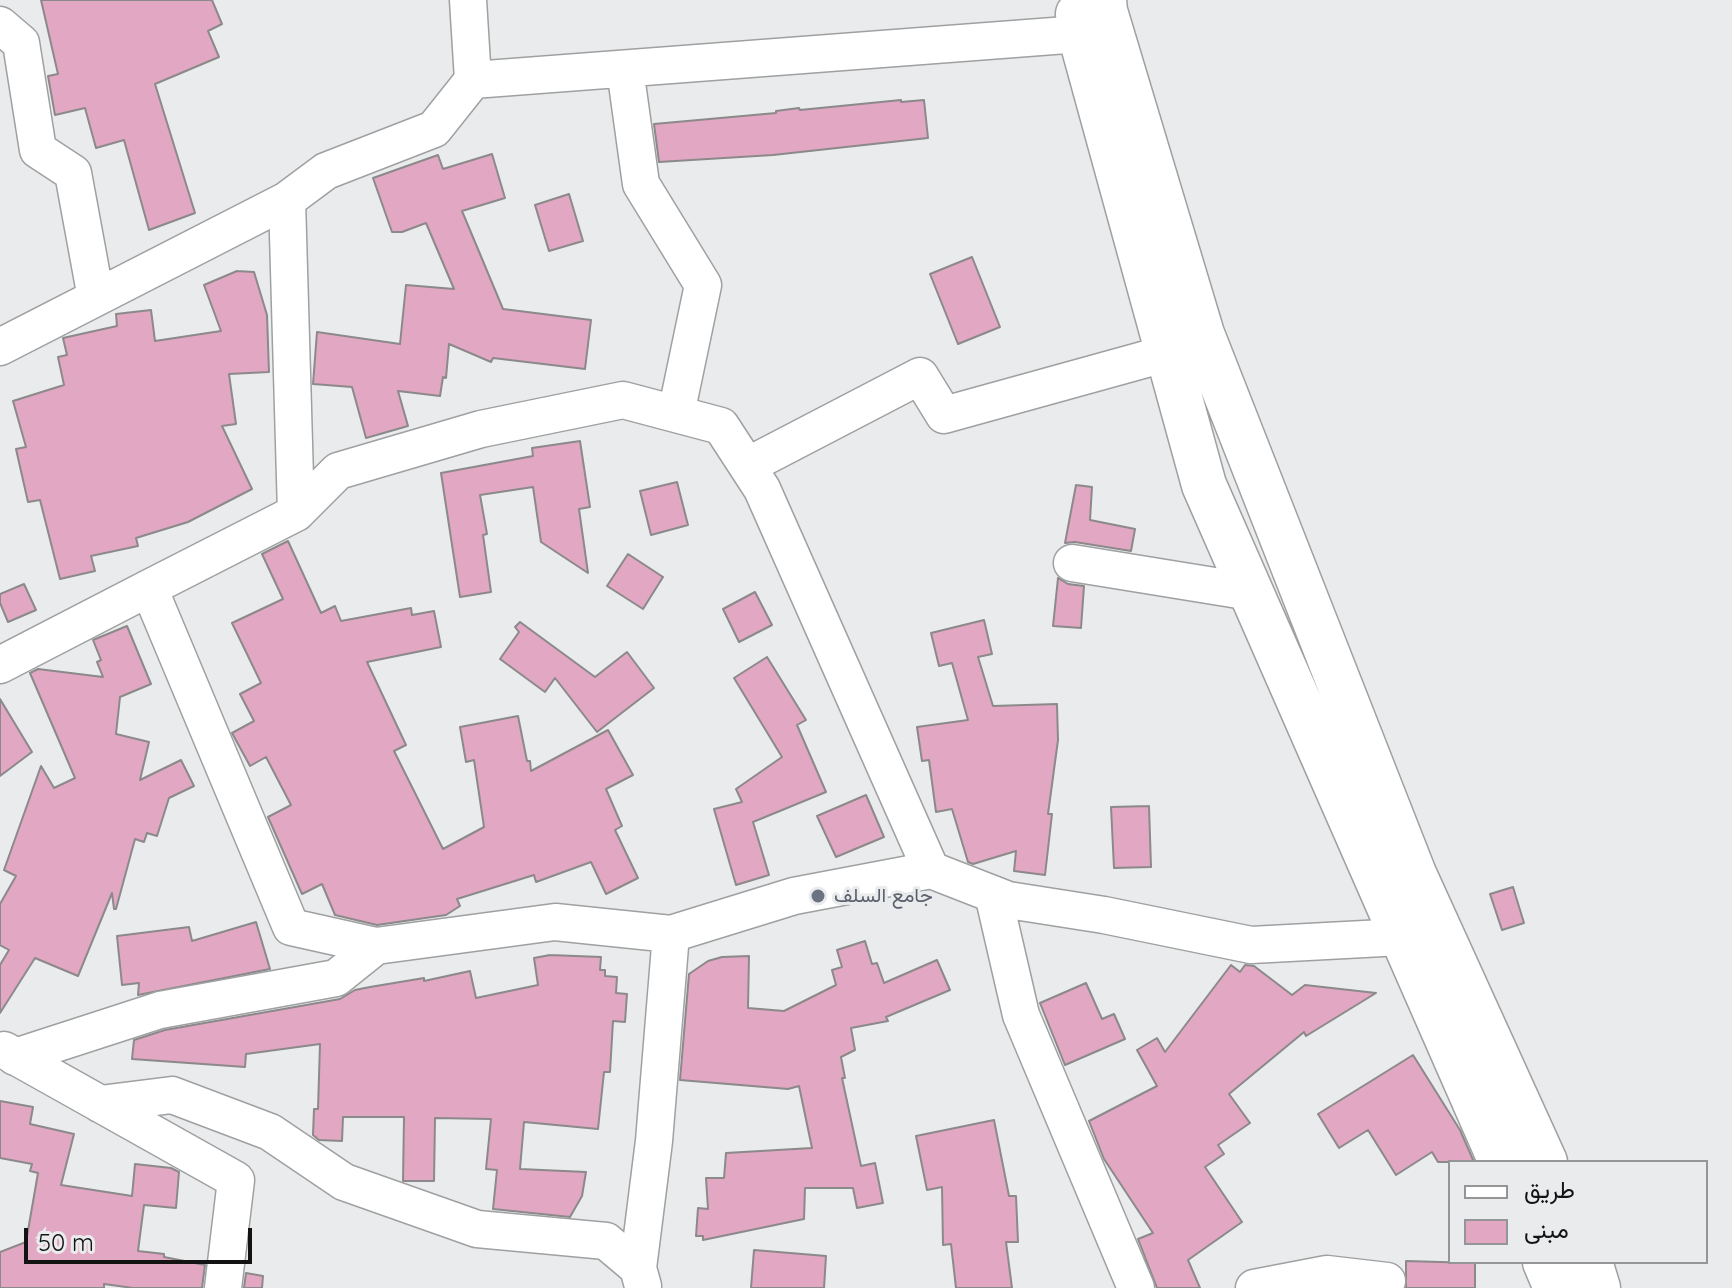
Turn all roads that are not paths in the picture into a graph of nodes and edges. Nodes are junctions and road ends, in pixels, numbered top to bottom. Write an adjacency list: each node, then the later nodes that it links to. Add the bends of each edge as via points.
1 (468, 0): 5 (street)
2 (1087, 11): 4 (street); 9 (main road); 25 (main road, via 1105,11 1202,334 1414,874)
3 (0, 25): 7 (street, via 21,43 38,150 73,173)
4 (625, 69): 5 (street); 10 (street, via 641,184 703,285)
5 (473, 80): 6 (street, via 434,129 326,171)
6 (287, 200): 7 (street); 12 (street)
7 (96, 298): 8 (street)
8 (0, 347)
9 (1168, 353): 11 (street, via 944,415 920,376); 15 (main road, via 1204,485)
10 (676, 414): 11 (street, via 721,426); 12 (street, via 623,400 481,429 338,471)
11 (747, 466): 17 (street, via 762,489)
12 (296, 513): 14 (street)
13 (1072, 563): 15 (street)
14 (149, 588): 16 (street); 21 (street, via 291,927)
15 (1251, 592): 20 (main road)
16 (0, 665)
17 (931, 870): 18 (street); 19 (street, via 794,896)
18 (993, 894): 20 (street, via 1251,945); 31 (street, via 1021,1015)
19 (671, 934): 21 (street, via 555,922); 28 (street)
20 (1402, 937): 24 (main road)
21 (376, 946): 22 (street, via 336,978 160,1010)
22 (8, 1052): 23 (street)
23 (100, 1104): 28 (street, via 172,1095 270,1132 344,1182 477,1229 606,1241); 30 (street, via 236,1180)
24 (1500, 1160)
25 (1544, 1160)
26 (1546, 1264): 33 (main road)
27 (1591, 1264): 34 (main road)
28 (641, 1278)
29 (1387, 1281): 32 (street, via 1327,1274)
30 (223, 1288)
31 (1136, 1288)
32 (1254, 1288)
33 (1556, 1288)
34 (1598, 1288)

